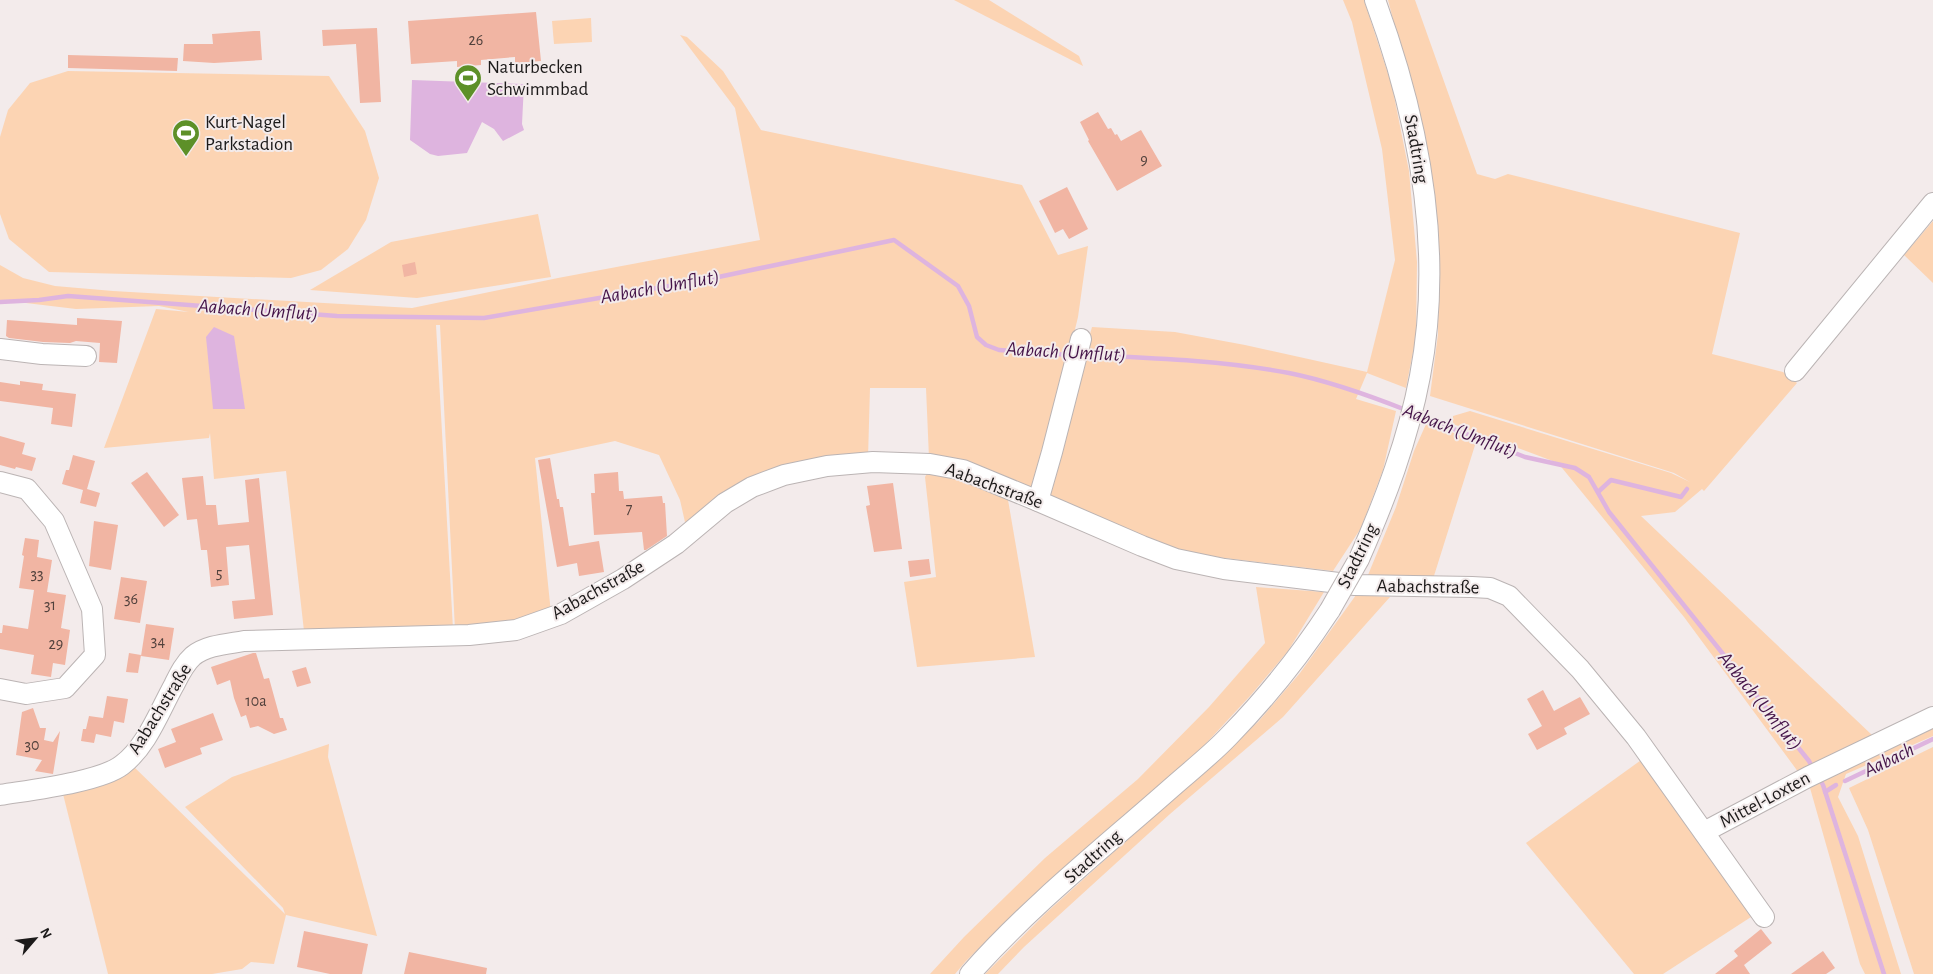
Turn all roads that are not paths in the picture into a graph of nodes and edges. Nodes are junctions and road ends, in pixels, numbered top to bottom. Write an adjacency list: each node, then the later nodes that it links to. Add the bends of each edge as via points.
1 (1376, 0): 14 (street, Stadtring, bridge, via 1411,115 1423,186 1430,295 1421,376 1388,492 1359,559 1330,610 1305,649 1270,693 1228,738 1051,894)
2 (1933, 203): 6 (street)
3 (0, 349): 5 (street)
4 (1078, 350): 8 (street)
5 (86, 356)
6 (1795, 371)
7 (0, 482): 9 (street, via 27,489 54,521 92,609 95,655 65,688 26,694)
8 (1038, 501): 11 (street, Aabachstraße, via 963,470 930,464 873,462 827,466 784,475 752,487 725,503 676,544 624,579 561,614 516,630 469,635 244,641 215,645 194,656 184,666 144,739 133,756 120,767 84,780); 12 (street, Aabachstraße, via 1176,559 1224,569 1355,585 1490,588 1509,596 1580,669 1636,737)
9 (0, 689)
10 (1933, 717): 12 (street, Mittel-Loxten)
11 (0, 795)
12 (1704, 832): 13 (street, Aabachstraße)
13 (1764, 917)
14 (970, 974)

